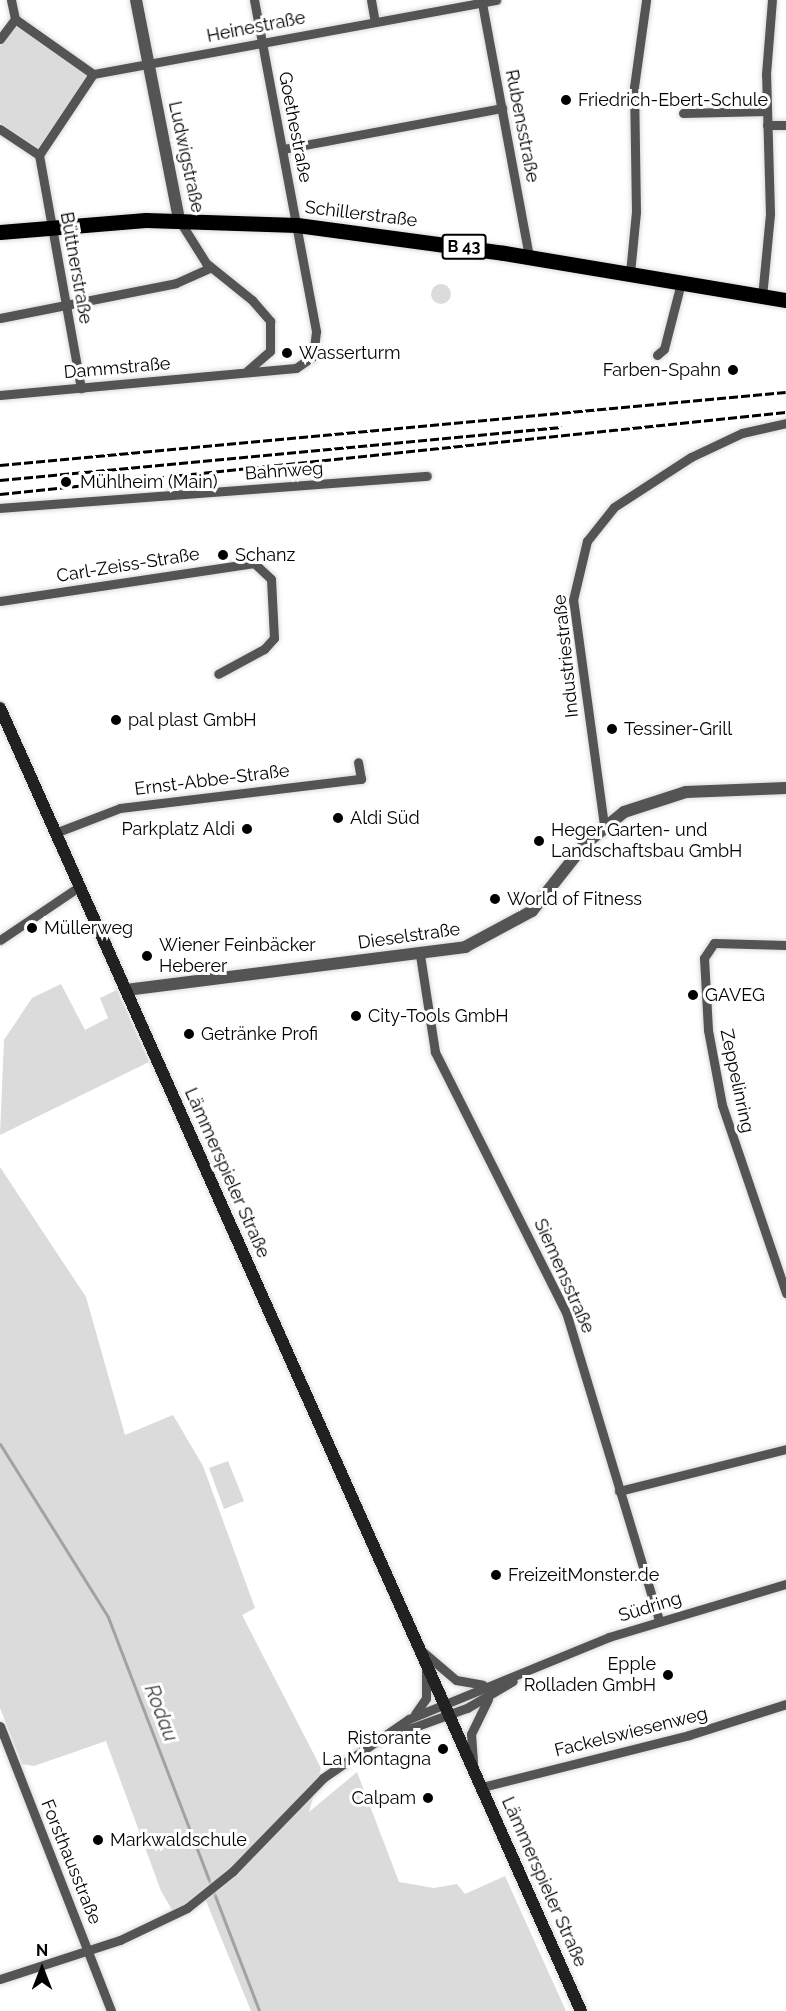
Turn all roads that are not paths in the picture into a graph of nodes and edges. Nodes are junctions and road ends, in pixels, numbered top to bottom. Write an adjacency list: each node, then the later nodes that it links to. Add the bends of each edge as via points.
1 (11, 0): 9 (street)
2 (136, 0): 13 (street, Ludwigstraße)
3 (254, 0): 12 (street, Goethestraße)
4 (371, 0): 10 (street)
5 (496, 0): 8 (street, Heinestraße)
6 (646, 0): 29 (street, via 634,87 636,212)
7 (772, 0): 16 (street)
8 (482, 3): 10 (street, Heinestraße); 15 (street, Rubensstraße)
9 (15, 19): 11 (street); 14 (street)
10 (375, 22): 12 (street, Heinestraße)
11 (0, 39)
12 (263, 42): 13 (street, Heinestraße); 21 (street, Goethestraße)
13 (149, 64): 14 (street, Heinestraße); 23 (street, Ludwigstraße)
14 (93, 74): 22 (street)
15 (502, 108): 21 (street); 27 (street, Rubensstraße)
16 (766, 111): 17 (street); 18 (street)
17 (682, 112)
18 (767, 125): 19 (street); 31 (street, via 770,214)
19 (786, 125)
20 (0, 129): 22 (street)
21 (283, 149): 25 (street, Goethestraße)
22 (39, 155): 24 (street, Büttnerstraße)
23 (179, 220): 24 (main road, Schillerstraße / B 43); 25 (main road, Schillerstraße / B 43); 28 (street, Ludwigstraße)
24 (51, 224): 26 (main road, Schillerstraße / B 43); 33 (street, Büttnerstraße)
25 (297, 225): 27 (main road, Schillerstraße / B 43); 36 (street, Goethestraße, via 316,351 302,367)
26 (0, 232)
27 (529, 256): 29 (main road, Schillerstraße / B 43)
28 (210, 268): 33 (street, via 184,281); 36 (street, Ludwigstraße, via 252,300 272,326 266,357)
29 (630, 273): 30 (main road, Schillerstraße / B 43)
30 (681, 283): 31 (main road, Schillerstraße / B 43); 35 (street, via 664,349)
31 (762, 297): 32 (main road, Schillerstraße / B 43)
32 (786, 300)
33 (66, 304): 34 (street); 37 (street, Büttnerstraße)
34 (0, 318)
35 (657, 355)
36 (236, 374): 37 (street, Dammstraße)
37 (81, 388): 38 (street, Dammstraße)
38 (0, 395)
39 (786, 423): 47 (street, Industriestraße, via 742,433 691,457 614,507 587,541 573,600)
40 (427, 476): 41 (street, Bahnweg)
41 (0, 508)
42 (0, 601): 43 (street, Carl-Zeiss-Straße, via 254,563 271,579 274,638 264,649)
43 (218, 674)
44 (0, 708): 48 (main road, Lämmerspieler Straße)
45 (358, 762): 48 (street, Ernst-Abbe-Straße, via 361,779 120,808)
46 (786, 788): 47 (street, Dieselstraße, via 673,794 633,808)
47 (604, 825): 52 (street, Dieselstraße, via 522,919 474,944)
48 (55, 833): 49 (main road, Lämmerspieler Straße)
49 (80, 886): 50 (street); 53 (main road, Lämmerspieler Straße)
50 (0, 940)
51 (786, 945): 54 (street, Zeppelinring, via 714,943 704,958 708,1030 722,1105)
52 (420, 955): 53 (street, Dieselstraße); 56 (street, Siemensstraße, via 435,1052 560,1298)
53 (126, 990): 59 (main road, Lämmerspieler Straße)
54 (786, 1293)
55 (786, 1449): 56 (street)
56 (619, 1491): 58 (street, Siemensstraße)
57 (786, 1584): 58 (street, Südring)
58 (659, 1621): 60 (street, Südring)
59 (423, 1652): 60 (street, Lämmerspieler Straße, via 456,1680); 62 (main road, Lämmerspieler Straße); 63 (street, Lämmerspieler Straße, via 426,1698)
60 (493, 1688): 62 (street, Südring); 66 (street, Lämmerspieler Straße, via 471,1734)
61 (786, 1704): 67 (street, Fackelswiesenweg, via 700,1732)
62 (447, 1708): 63 (street); 65 (street); 66 (main road, Lämmerspieler Straße)
63 (409, 1719): 65 (street)
64 (0, 1726): 68 (street, Forsthausstraße)
65 (379, 1740): 68 (street, via 315,1785 204,1895 157,1925)
66 (474, 1767): 67 (main road, Lämmerspieler Straße)
67 (482, 1787): 71 (main road, Lämmerspieler Straße)
68 (89, 1952): 69 (street); 70 (street, Forsthausstraße)
69 (0, 1979)
70 (111, 2011)
71 (581, 2011)

